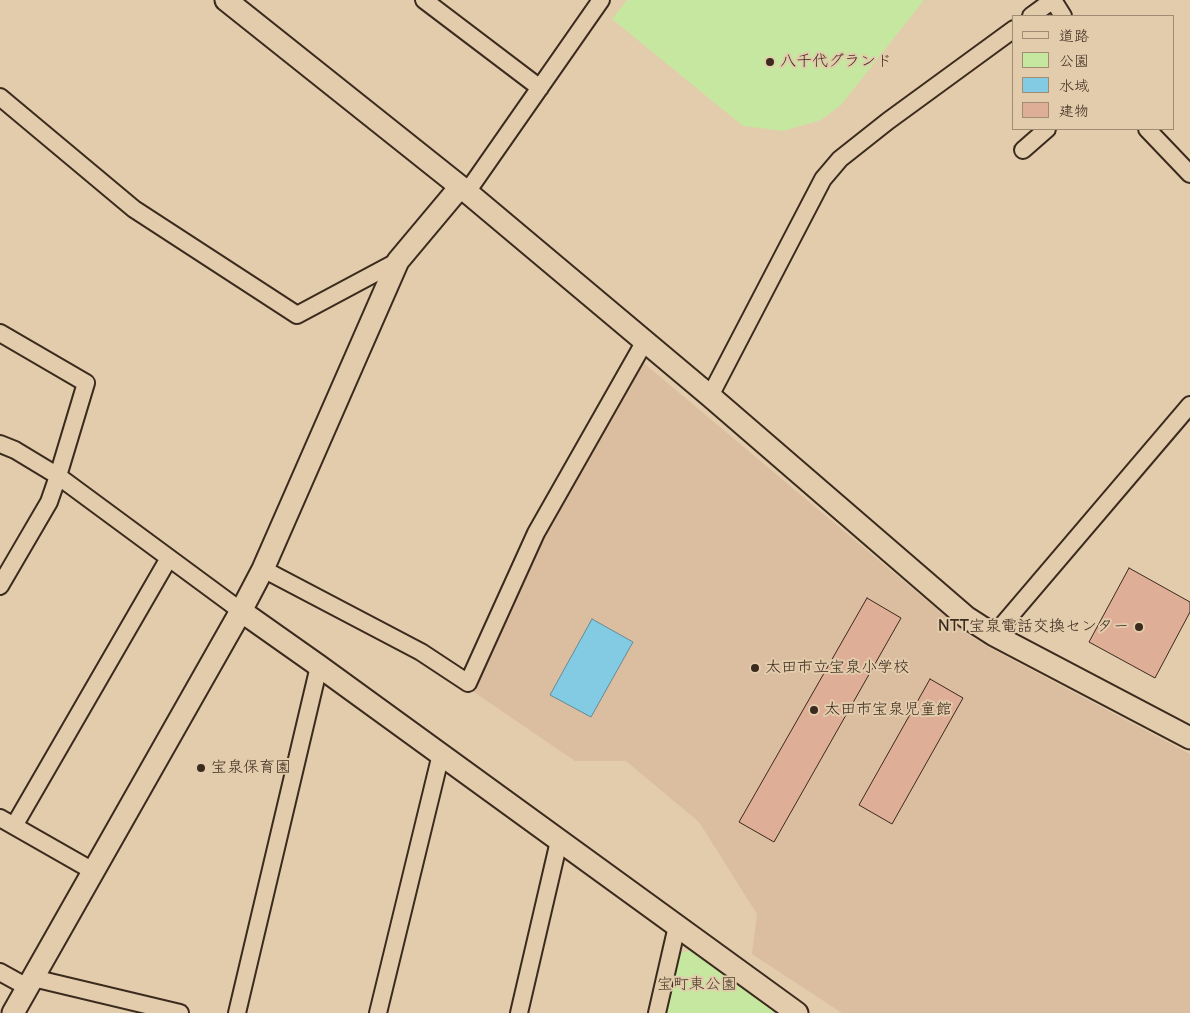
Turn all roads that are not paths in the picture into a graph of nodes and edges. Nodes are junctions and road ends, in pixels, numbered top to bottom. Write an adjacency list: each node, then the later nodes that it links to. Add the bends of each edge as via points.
1 (226, 0): 14 (street)
2 (424, 0): 8 (street)
3 (601, 0): 8 (street)
4 (1053, 0): 5 (street); 6 (street)
5 (1032, 15)
6 (1062, 15)
7 (1012, 30): 18 (street, via 888,121 840,159 823,178)
8 (540, 88): 14 (street)
9 (0, 97): 15 (street, via 134,209 297,315)
10 (1046, 130): 12 (street)
11 (1148, 130): 13 (street)
12 (1023, 150)
13 (1190, 174)
14 (463, 189): 15 (street); 17 (street)
15 (398, 261): 23 (street)
16 (0, 333): 21 (street, via 86,383)
17 (645, 341): 18 (street); 23 (street, via 536,533 468,683 421,652)
18 (710, 396): 26 (street, via 966,617)
19 (1190, 405): 26 (street)
20 (0, 444): 21 (street)
21 (58, 476): 22 (street); 24 (street, via 49,502)
22 (170, 558): 25 (street); 30 (street)
23 (264, 569): 25 (street)
24 (0, 586)
25 (241, 611): 27 (street); 32 (street)
26 (994, 635): 28 (street)
27 (319, 666): 29 (street); 38 (street)
28 (1190, 738)
29 (441, 754): 31 (street); 39 (street)
30 (7, 822): 32 (street)
31 (559, 841): 33 (street); 40 (street)
32 (93, 871): 35 (street)
33 (677, 926): 41 (street); 42 (street)
34 (0, 972): 35 (street)
35 (30, 983): 36 (street); 37 (street)
36 (13, 1013)
37 (180, 1013)
38 (237, 1013)
39 (378, 1013)
40 (518, 1013)
41 (657, 1013)
42 (797, 1013)

